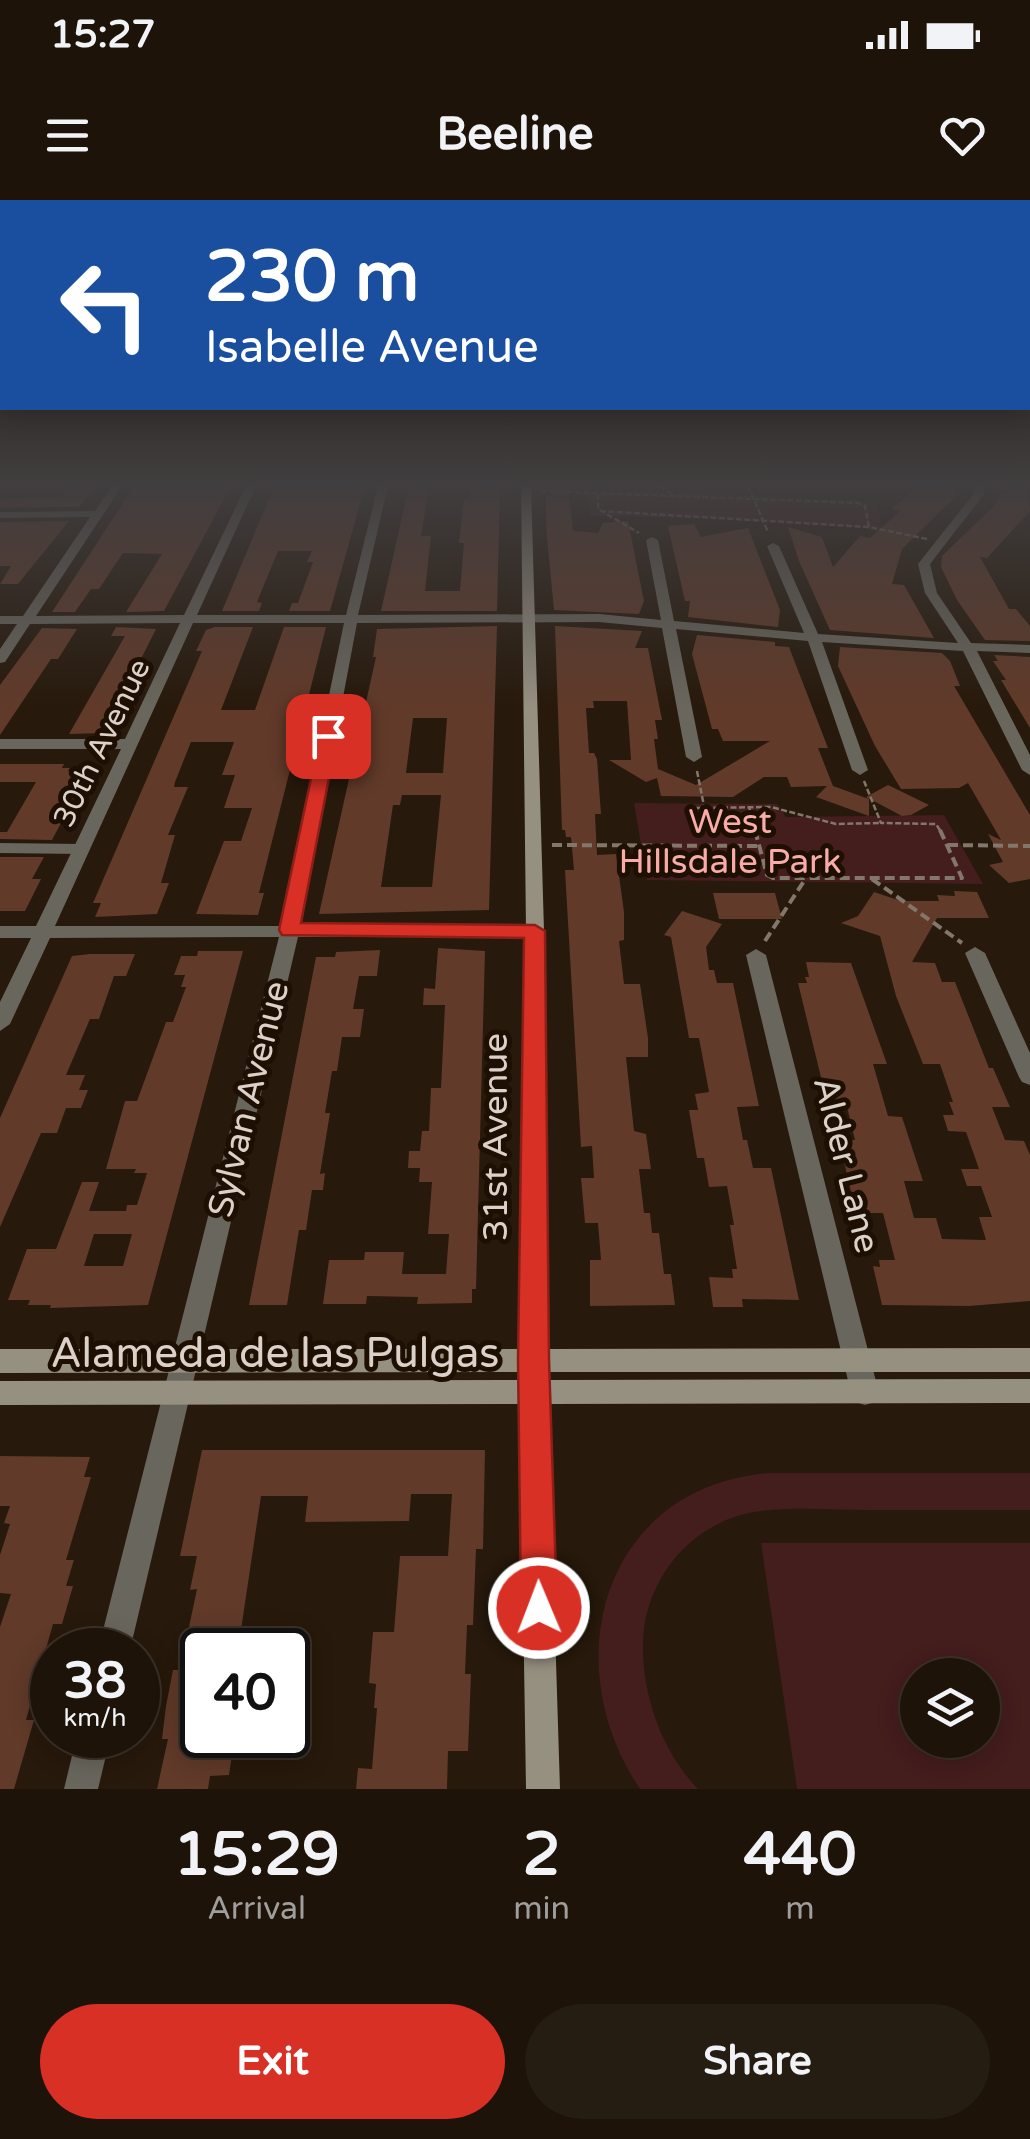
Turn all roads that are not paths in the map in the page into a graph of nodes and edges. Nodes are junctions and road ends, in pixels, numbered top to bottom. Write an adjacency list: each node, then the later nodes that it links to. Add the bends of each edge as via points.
1 (66, 560): 12 (street)
2 (218, 560): 9 (street, 30th Avenue)
3 (366, 560): 10 (street, Sylvan Avenue)
4 (527, 560): 8 (street, 31st Avenue)
5 (656, 560): 13 (street)
6 (779, 560): 14 (street)
7 (926, 560): 15 (street, via 931,593)
8 (527, 617): 10 (street); 13 (street); 26 (street, 31st Avenue)
9 (192, 618): 10 (street); 12 (street); 19 (street, 30th Avenue)
10 (352, 619): 25 (street, Sylvan Avenue)
11 (0, 620): 12 (street)
12 (29, 620): 17 (street)
13 (670, 623): 14 (street); 20 (street)
14 (813, 637): 15 (street); 21 (street)
15 (968, 648): 16 (street); 22 (street)
16 (1030, 649)
17 (0, 659)
18 (0, 744): 19 (street)
19 (131, 744): 24 (street, 30th Avenue)
20 (694, 757)
21 (860, 770)
22 (1030, 770)
23 (0, 848): 24 (lane)
24 (82, 848): 28 (street, 30th Avenue)
25 (290, 930): 26 (street); 28 (street); 37 (street, Sylvan Avenue)
26 (535, 931): 33 (street, 31st Avenue)
27 (0, 932): 28 (street)
28 (42, 932): 31 (street, 30th Avenue)
29 (975, 952): 32 (street)
30 (756, 955): 34 (street, Alder Lane)
31 (0, 1024)
32 (1030, 1077)
33 (533, 1359): 34 (street, Alameda de las Pulgas); 37 (street, Alameda de las Pulgas); 39 (street, 31st Avenue)
34 (857, 1359): 35 (street, Alameda de las Pulgas); 40 (street, Alder Lane)
35 (1030, 1360)
36 (0, 1361): 37 (street, Alameda de las Pulgas)
37 (185, 1362): 42 (street, Sylvan Avenue)
38 (1030, 1391): 40 (street, Alameda de las Pulgas)
39 (534, 1392): 40 (street, Alameda de las Pulgas); 42 (street, Alameda de las Pulgas); 46 (street, 31st Avenue)
40 (865, 1393)
41 (0, 1394): 42 (street, Alameda de las Pulgas)
42 (175, 1394): 43 (street, Sylvan Avenue)
43 (119, 1628)
44 (88, 1758): 45 (street)
45 (81, 1789)
46 (544, 1789)

